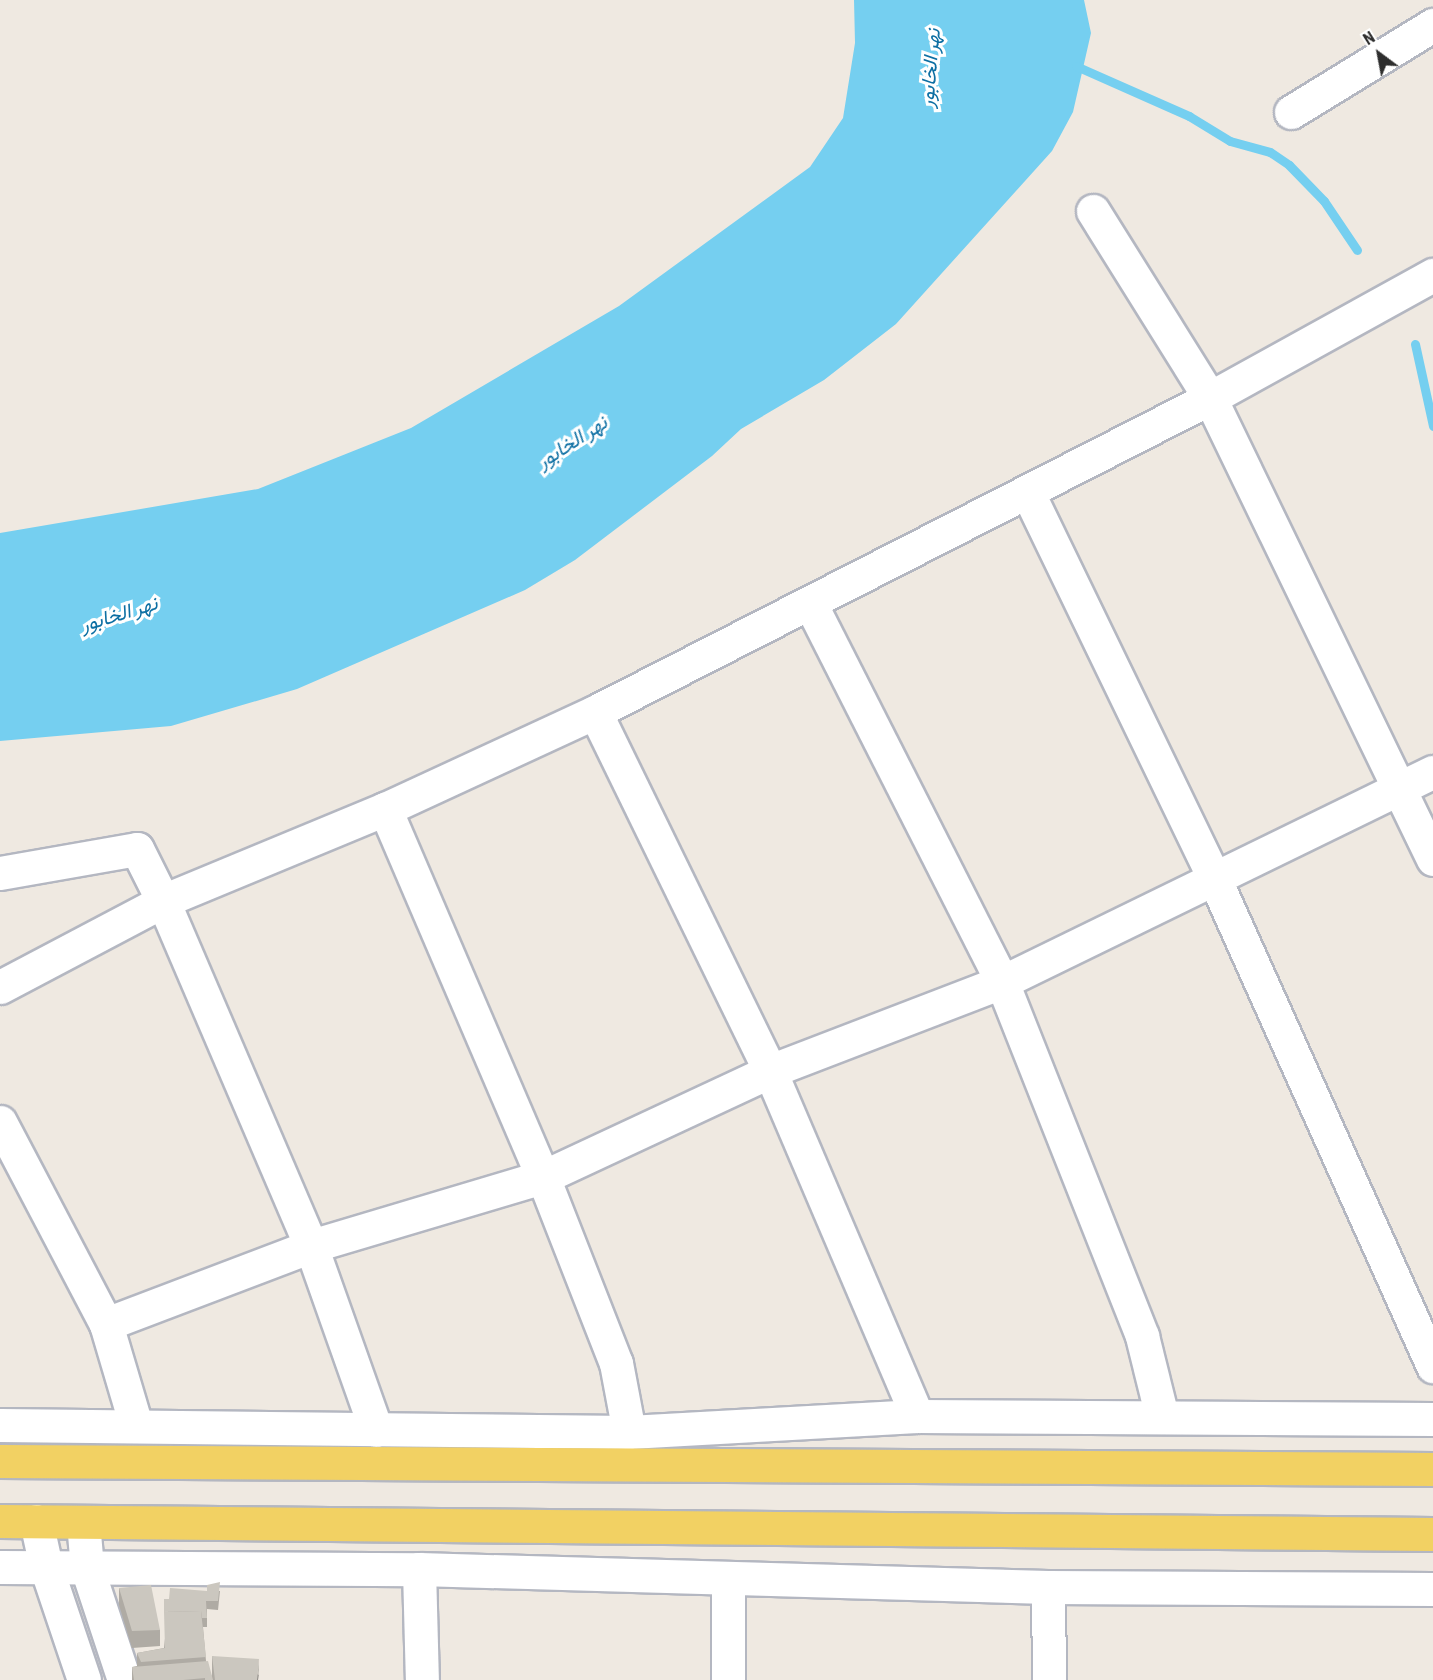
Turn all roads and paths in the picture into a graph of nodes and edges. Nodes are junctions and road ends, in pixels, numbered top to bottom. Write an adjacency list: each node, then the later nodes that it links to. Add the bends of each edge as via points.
1 (1433, 26): 2 (street)
2 (1291, 112)
3 (1093, 211): 5 (street)
4 (1433, 275): 5 (street)
5 (1210, 398): 6 (street); 10 (street)
6 (1028, 493): 7 (street); 14 (street)
7 (811, 604): 8 (street); 16 (street)
8 (595, 712): 11 (street); 18 (street)
9 (1433, 772): 10 (street)
10 (1400, 789): 12 (street); 14 (street)
11 (386, 809): 15 (street); 20 (street)
12 (1433, 859)
13 (0, 873): 15 (street, via 137,849)
14 (1215, 880): 16 (street); 23 (street)
15 (163, 900): 17 (street); 21 (street)
16 (1002, 981): 18 (street); 25 (street, via 1142,1336)
17 (0, 987)
18 (770, 1071): 20 (street); 24 (street)
19 (0, 1122): 22 (street)
20 (543, 1177): 21 (street); 30 (street, via 616,1363)
21 (311, 1246): 22 (street); 29 (street)
22 (106, 1324): 28 (street)
23 (1433, 1366)
24 (917, 1416): 25 (street); 30 (street)
25 (1162, 1417): 26 (street)
26 (1433, 1419)
27 (0, 1425): 28 (street)
28 (136, 1425): 29 (street)
29 (376, 1430): 30 (street)
30 (629, 1432)
31 (0, 1461): 32 (main road)
32 (1433, 1469)
33 (0, 1521): 34 (main road)
34 (36, 1521): 35 (main road); 38 (street)
35 (83, 1522): 36 (main road); 39 (street)
36 (1433, 1534)
37 (0, 1567): 38 (street)
38 (46, 1567): 39 (street); 44 (street)
39 (87, 1568): 40 (street); 45 (street)
40 (419, 1569): 41 (street); 46 (street)
41 (728, 1579): 42 (street); 47 (street)
42 (1048, 1587): 43 (street); 48 (street)
43 (1433, 1589)
44 (84, 1680)
45 (124, 1680)
46 (422, 1680)
47 (728, 1680)
48 (1049, 1680)

